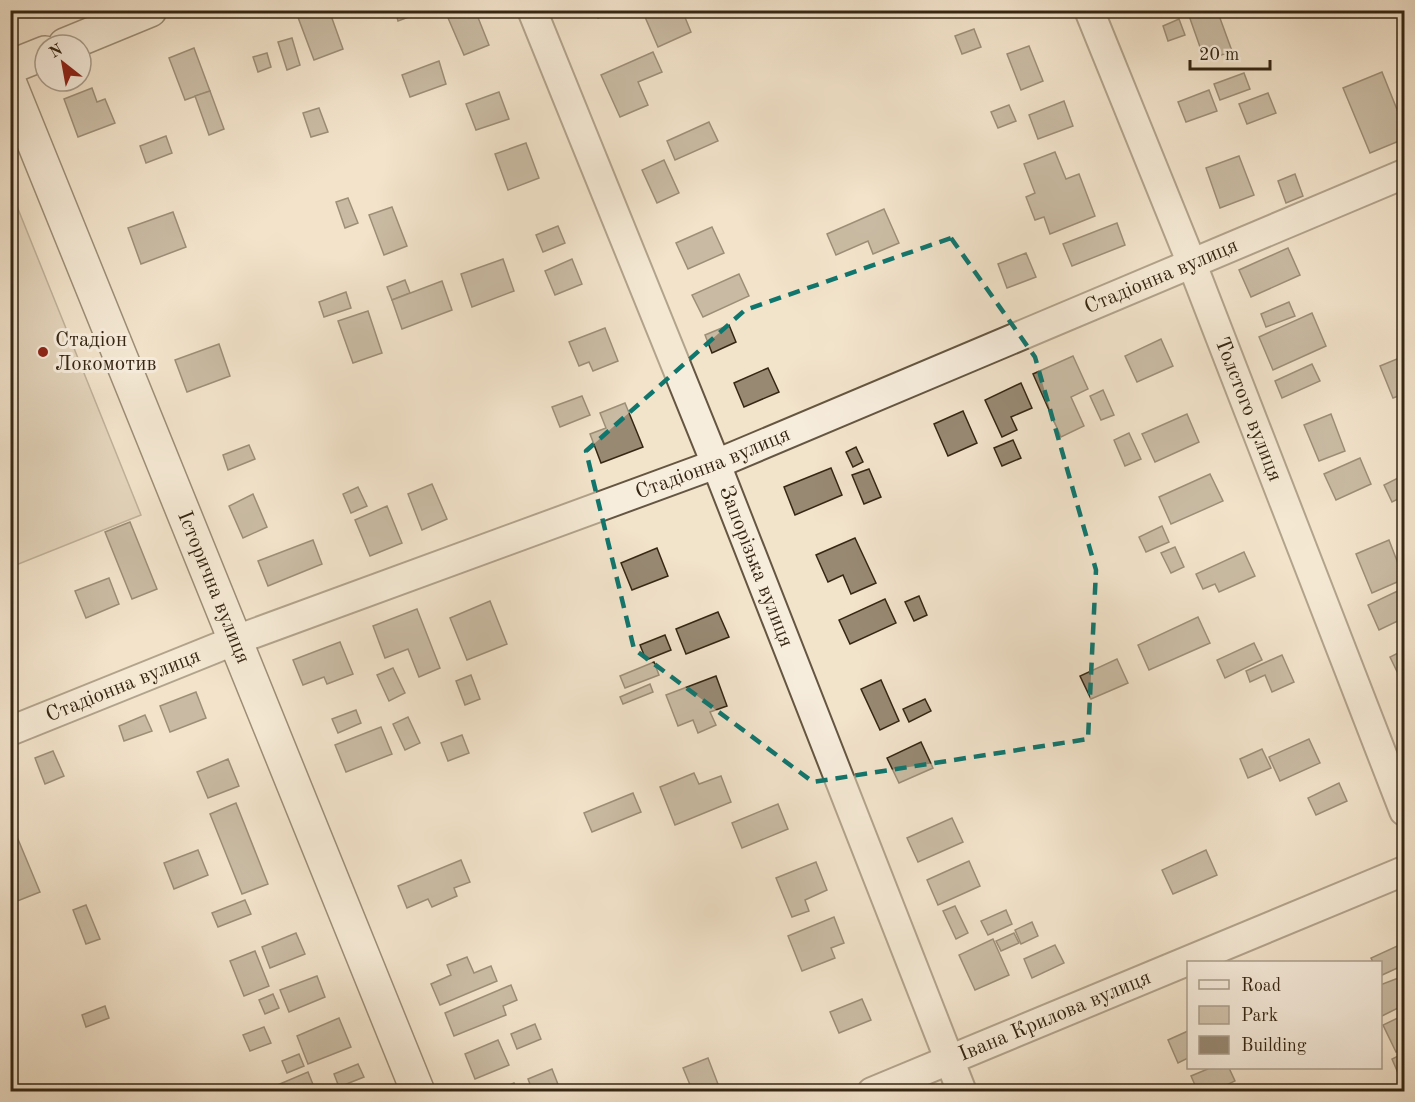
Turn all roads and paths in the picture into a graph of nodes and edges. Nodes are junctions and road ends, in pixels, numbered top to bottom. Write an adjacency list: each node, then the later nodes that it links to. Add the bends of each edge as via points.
1 (150, 10): 4 (street)
2 (532, 10): 10 (street, Запорізька вулиця)
3 (1089, 10): 9 (street, Толстого вулиця)
4 (93, 33)
5 (33, 58): 6 (street)
6 (10, 67)
7 (10, 84): 11 (street, Історична вулиця)
8 (1404, 174): 9 (street, Стадіонна вулиця)
9 (1191, 264): 10 (street, Стадіонна вулиця); 13 (street, Толстого вулиця)
10 (716, 464): 11 (street, Стадіонна вулиця); 17 (street, Запорізька вулиця)
11 (236, 640): 12 (street, Стадіонна вулиця); 18 (street, Історична вулиця)
12 (10, 730)
13 (1404, 811)
14 (1404, 871): 15 (street, Івана Крилова вулиця)
15 (1189, 961)
16 (1187, 962): 17 (street, Івана Крилова вулиця)
17 (950, 1061): 19 (street, Івана Крилова вулиця); 20 (street, Запорізька вулиця)
18 (418, 1092)
19 (872, 1092)
20 (962, 1092)

